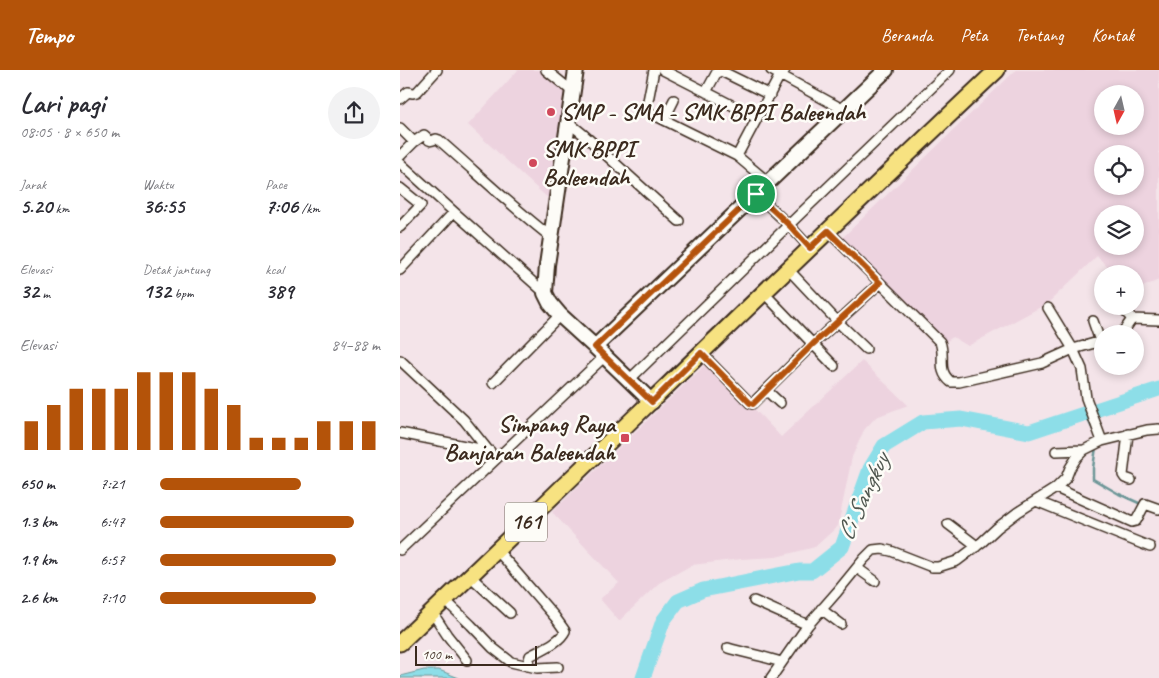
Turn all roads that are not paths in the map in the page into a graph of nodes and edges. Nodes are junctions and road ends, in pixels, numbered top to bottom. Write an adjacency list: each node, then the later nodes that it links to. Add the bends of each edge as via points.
1 (437, 70): 15 (street, via 416,92 408,92)
2 (546, 70): 12 (street)
3 (576, 70): 12 (main road)
4 (654, 70): 19 (street, via 647,110)
5 (663, 70): 13 (street)
6 (719, 70): 13 (street); 14 (street)
7 (770, 70): 11 (street)
8 (886, 70): 17 (main road)
9 (950, 70): 31 (street)
10 (997, 70): 33 (main road, 161)
11 (783, 73): 14 (street); 17 (street)
12 (572, 92): 20 (main road)
13 (706, 92): 18 (street)
14 (770, 95): 18 (street)
15 (400, 99)
16 (674, 100): 19 (street)
17 (844, 110): 26 (main road)
18 (757, 118): 24 (street)
19 (664, 120): 24 (street)
20 (568, 122): 30 (street); 34 (main road)
21 (400, 128): 22 (street)
22 (414, 142): 23 (street); 34 (street, via 424,135 430,141 439,140)
23 (400, 156)
24 (737, 156): 26 (street)
25 (400, 163): 29 (street)
26 (768, 182): 28 (main road)
27 (400, 188): 32 (street, via 421,205)
28 (756, 194): 31 (street); 54 (main road)
29 (454, 212): 36 (street); 40 (street)
30 (679, 221)
31 (789, 225): 35 (street); 58 (street)
32 (400, 227)
33 (828, 231): 35 (main road, 161); 38 (street)
34 (551, 237): 40 (main road)
35 (810, 248): 37 (main road, 161)
36 (400, 270)
37 (788, 270): 39 (main road, 161); 47 (street)
38 (880, 283): 47 (street); 53 (street, via 940,342 941,367 951,382 1042,363)
39 (764, 292): 51 (street); 55 (main road, 161)
40 (545, 293): 42 (main road)
41 (1048, 308): 53 (street)
42 (560, 315): 54 (main road); 59 (street)
43 (1128, 315): 44 (street)
44 (1132, 319): 45 (street); 49 (street)
45 (1159, 320)
46 (1092, 321): 48 (street)
47 (838, 322): 51 (street); 52 (street)
48 (1094, 325)
49 (1128, 325)
50 (1094, 343): 53 (street)
51 (813, 344): 57 (street); 60 (street)
52 (866, 348)
53 (1073, 349): 66 (street, via 1082,369 1086,398)
54 (600, 352): 58 (main road); 70 (street)
55 (701, 353): 60 (street, via 751,404); 61 (main road, 161)
56 (400, 360): 67 (street, via 464,420)
57 (834, 366)
58 (629, 380): 61 (main road)
59 (494, 383)
60 (766, 390): 62 (street)
61 (652, 402): 79 (main road, 161)
62 (780, 403)
63 (1159, 429): 65 (street)
64 (400, 433): 67 (street)
65 (1128, 434): 66 (street); 71 (street, via 1124,477)
66 (1101, 438): 68 (street)
67 (488, 450): 70 (street)
68 (1084, 450): 69 (street); 72 (street)
69 (1056, 451)
70 (502, 453): 76 (street)
71 (1131, 480)
72 (1056, 488): 73 (street); 74 (street, via 1132,522 1145,504)
73 (1036, 501): 77 (street); 78 (street)
74 (1159, 509)
75 (948, 524): 78 (street)
76 (401, 546)
77 (1150, 546)
78 (976, 547): 80 (street, via 957,561 938,567 924,565 902,554 873,550)
79 (497, 550): 81 (main road, 161); 94 (street, via 565,631 561,637 530,656)
80 (857, 568): 82 (street); 85 (street)
81 (470, 576): 83 (main road, 161); 87 (street)
82 (875, 581)
83 (444, 600): 86 (main road, 161); 94 (street, via 508,660)
84 (754, 601): 89 (street)
85 (821, 609): 88 (street); 89 (street)
86 (432, 612): 90 (main road, 161); 92 (street)
87 (510, 613)
88 (841, 624)
89 (808, 625): 93 (street)
90 (400, 643)
91 (728, 648): 93 (street)
92 (467, 660)
93 (781, 662): 96 (street)
94 (527, 666): 95 (street)
95 (558, 668)
96 (770, 678)

